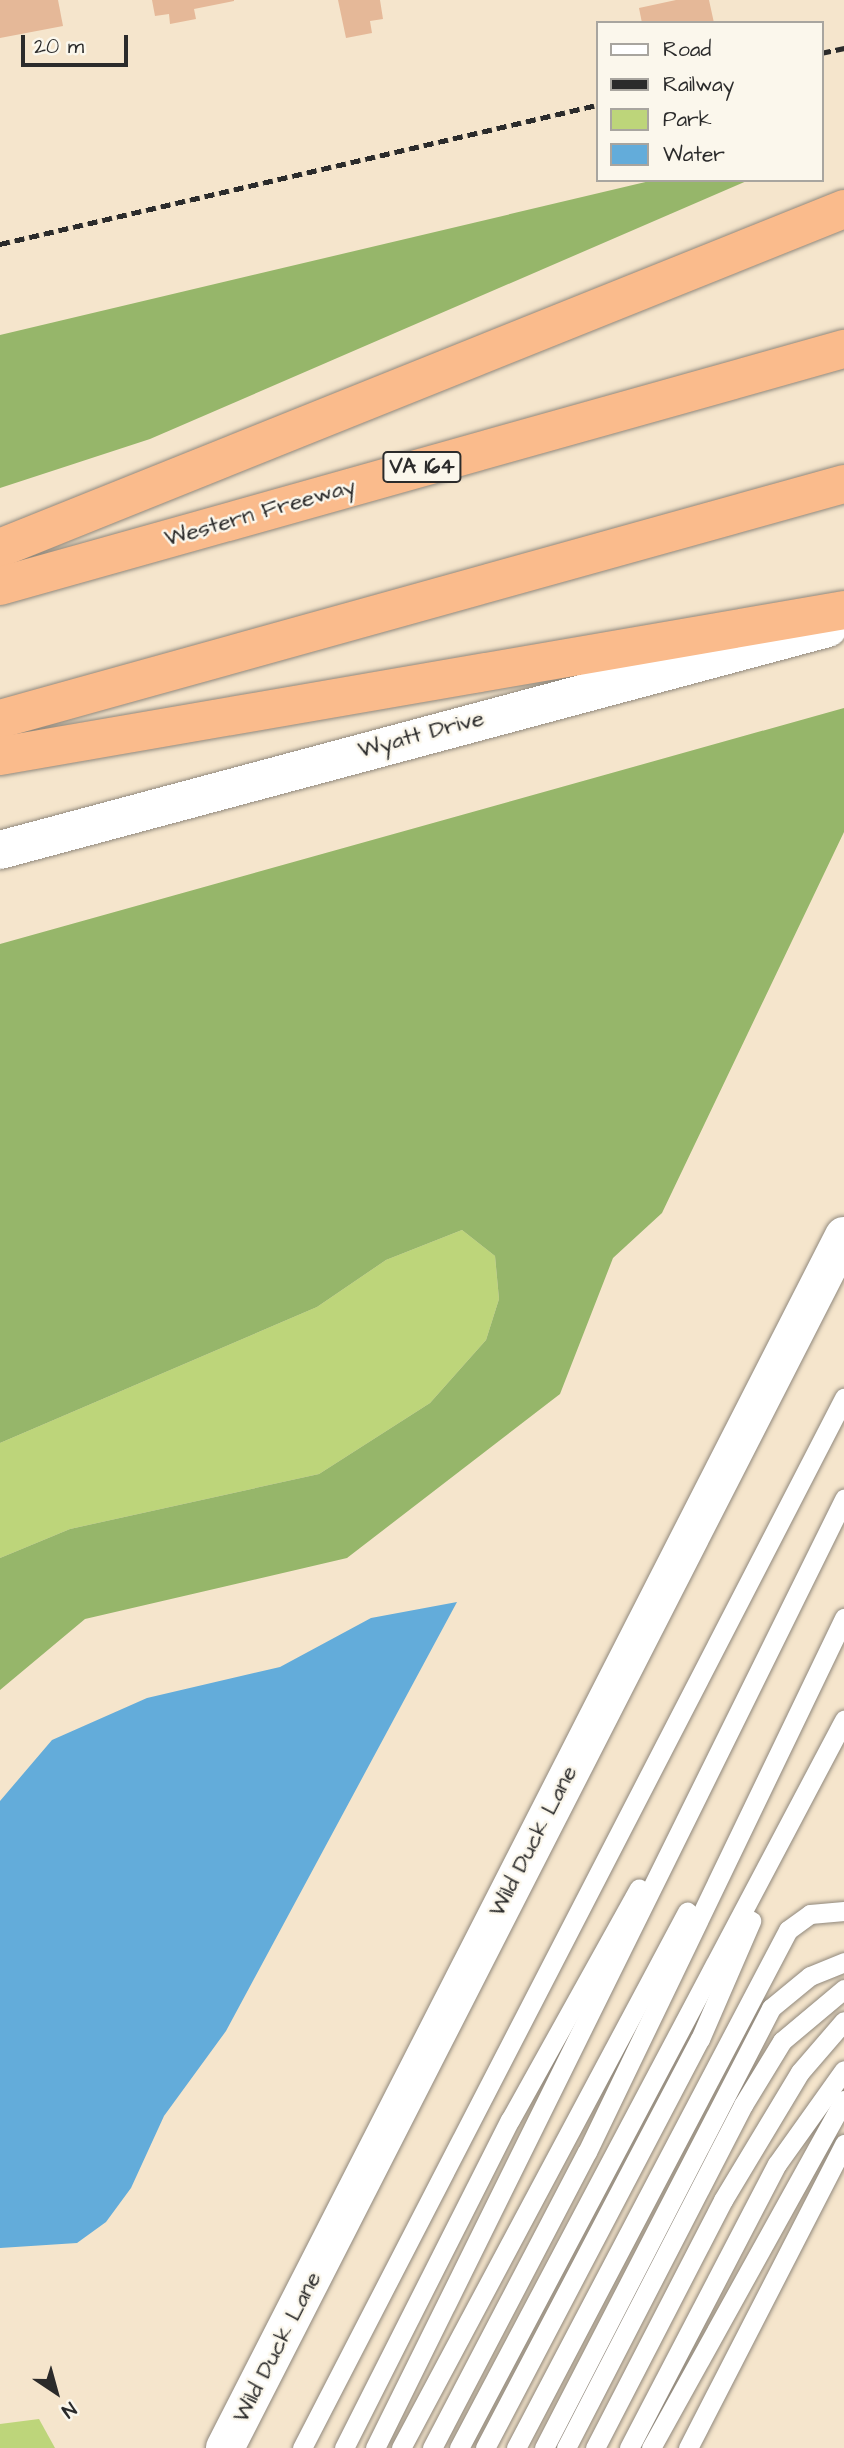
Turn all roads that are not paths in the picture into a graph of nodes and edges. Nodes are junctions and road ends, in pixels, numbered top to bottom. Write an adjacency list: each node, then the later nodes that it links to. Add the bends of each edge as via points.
1 (844, 209): 4 (highway)
2 (844, 349): 5 (highway, Western Freeway / VA 164)
3 (844, 484): 8 (highway)
4 (0, 548)
5 (0, 586)
6 (844, 610): 9 (highway)
7 (844, 624): 10 (street, Wyatt Drive)
8 (0, 719)
9 (0, 756)
10 (0, 850)
11 (844, 1236): 26 (street, Wild Duck Lane)
12 (844, 1398): 27 (lane)
13 (844, 1499): 16 (lane)
14 (844, 1618): 17 (lane)
15 (844, 1720): 18 (lane)
16 (715, 1749): 28 (lane, via 510,2120); 29 (lane, via 569,2066)
17 (768, 1768): 30 (lane, via 578,2106); 31 (lane, via 587,2152)
18 (812, 1783): 32 (lane); 33 (lane, via 700,2039)
19 (844, 1911): 34 (lane, via 810,1914 788,1930)
20 (844, 1962): 35 (lane, via 810,1976 771,2008)
21 (844, 1989): 36 (lane, via 782,2040)
22 (844, 2021): 37 (lane, via 800,2071 723,2200)
23 (844, 2070): 38 (lane, via 777,2164)
24 (844, 2100): 39 (lane)
25 (844, 2144): 40 (lane)
26 (225, 2448)
27 (302, 2448)
28 (344, 2448)
29 (375, 2448)
30 (401, 2448)
31 (432, 2448)
32 (459, 2448)
33 (485, 2448)
34 (516, 2448)
35 (544, 2448)
36 (566, 2448)
37 (595, 2448)
38 (629, 2448)
39 (651, 2448)
40 (688, 2448)

